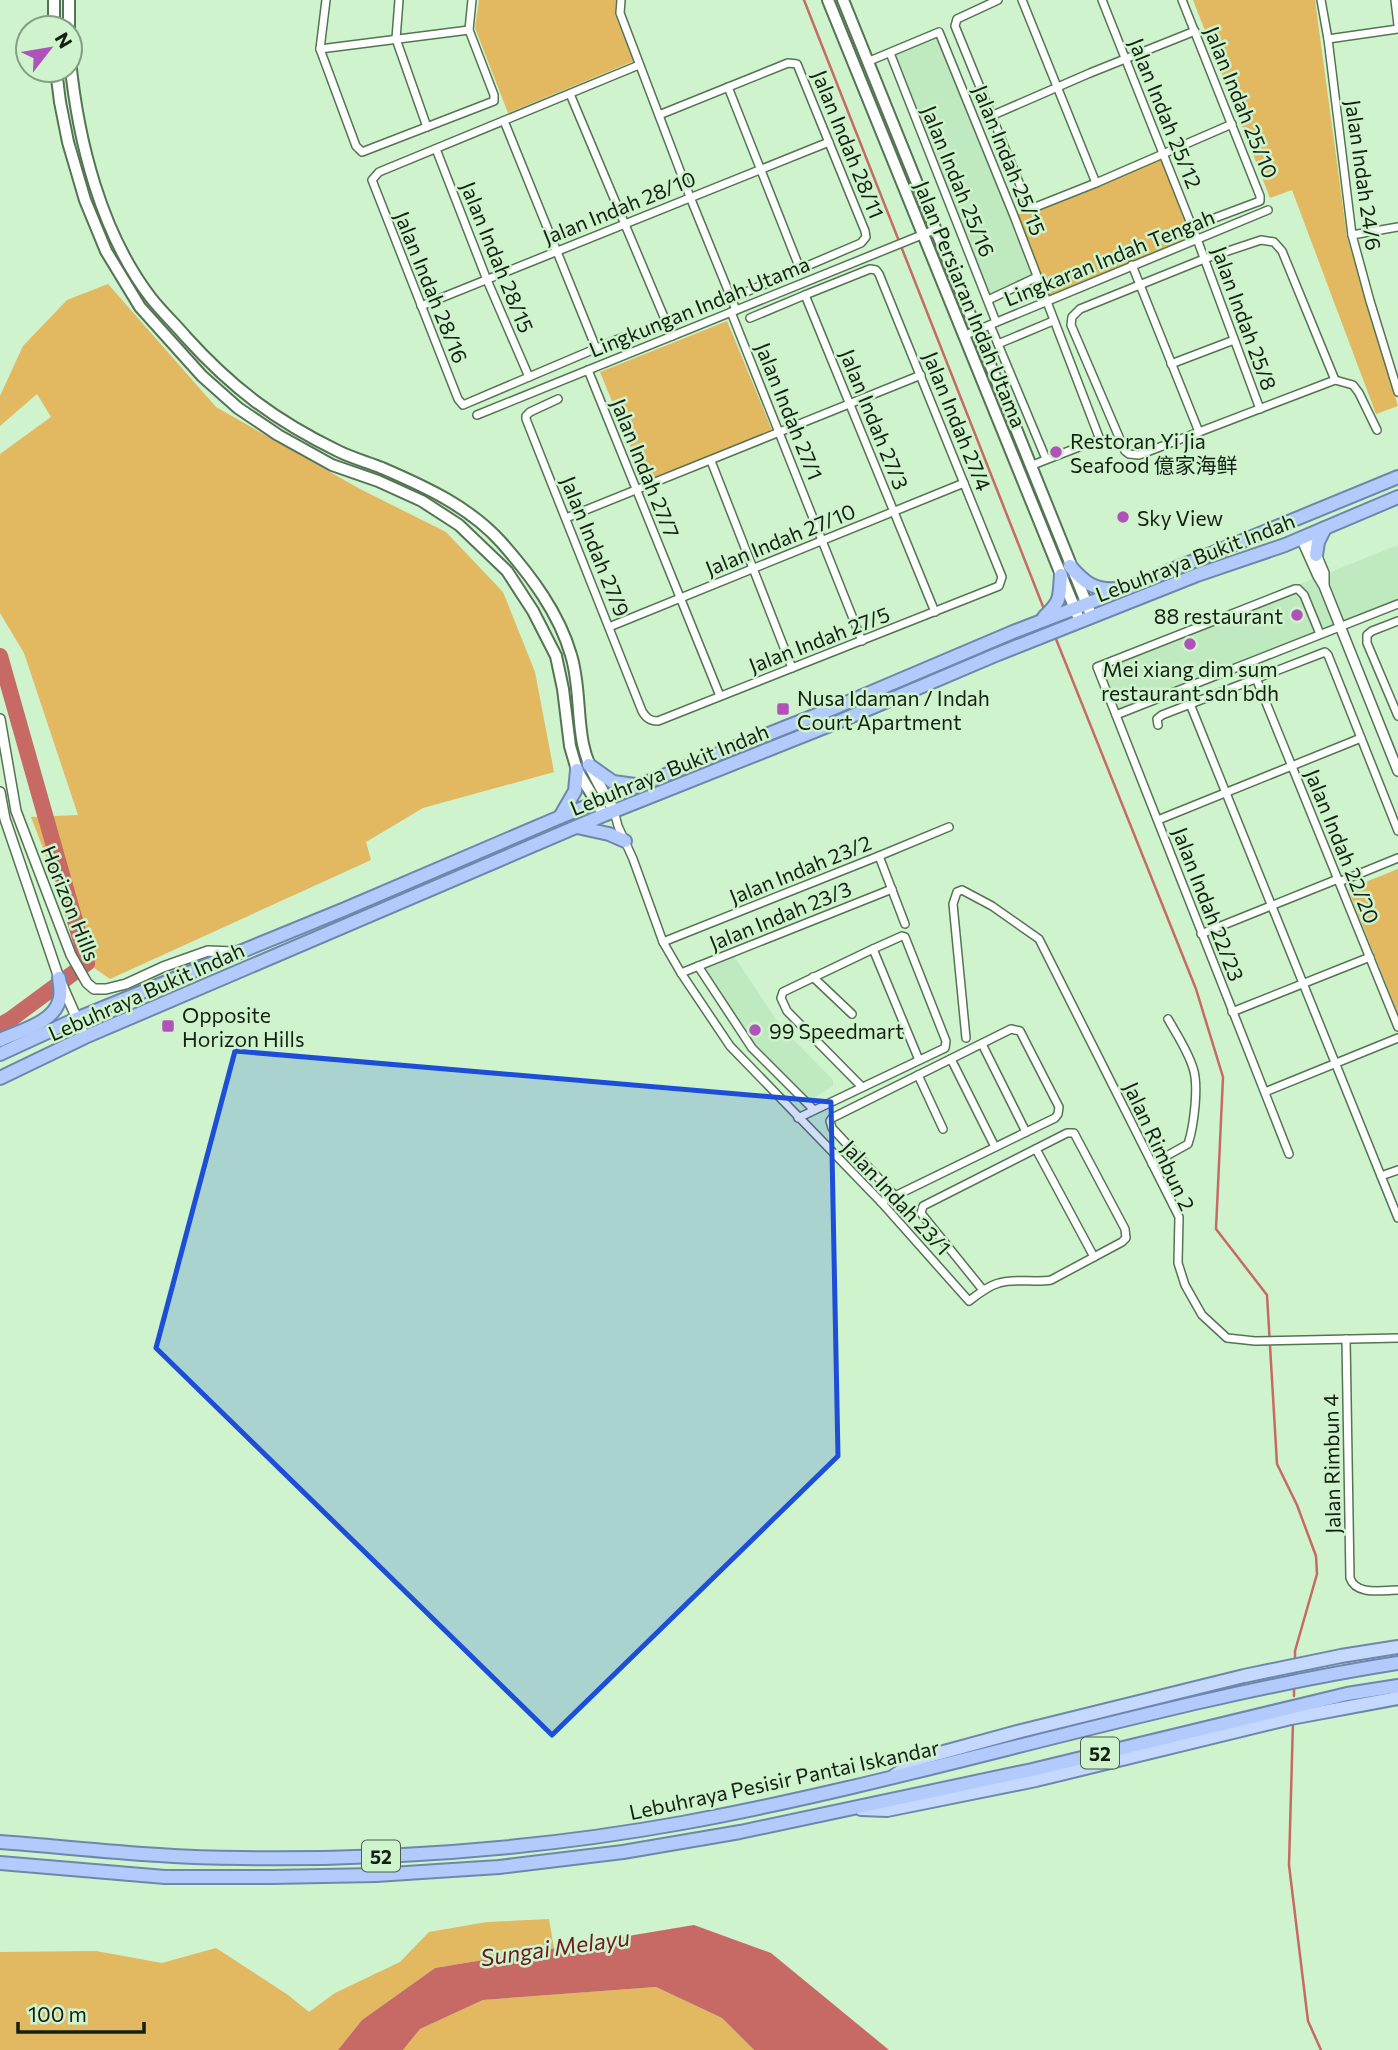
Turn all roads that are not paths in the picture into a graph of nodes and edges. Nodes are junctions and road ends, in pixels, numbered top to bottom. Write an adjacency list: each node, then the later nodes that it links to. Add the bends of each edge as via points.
1 (326, 0): 18 (street)
2 (399, 0): 16 (street)
3 (472, 0): 14 (street)
4 (621, 0): 22 (street, Jalan Indah 27/1, via 620,13)
5 (828, 0): 44 (main road, Jalan Persiaran Indah Utama)
6 (843, 0): 21 (main road, Jalan Persiaran Indah Utama)
7 (998, 0): 29 (street, via 955,22)
8 (1023, 0): 26 (street)
9 (1102, 0): 20 (street, Jalan Indah 25/12)
10 (1182, 0): 15 (street, Jalan Indah 25/10)
11 (1321, 0): 17 (street, Jalan Indah 24/6)
12 (1395, 0): 13 (street)
13 (1398, 27): 17 (street)
14 (469, 30): 16 (street); 32 (street, via 495,98)
15 (1195, 31): 20 (street); 31 (street, Jalan Indah 25/10)
16 (396, 39): 18 (street); 32 (street)
17 (1328, 39): 45 (street, Jalan Indah 24/6)
18 (320, 49): 32 (street, via 362,152)
19 (890, 53): 21 (street); 51 (street, Jalan Indah 25/15, via 939,32); 56 (street, Jalan Indah 25/16)
20 (1125, 59): 26 (street); 35 (street, Jalan Indah 25/12)
21 (867, 62): 43 (main road, Jalan Persiaran Indah Utama)
22 (639, 65): 27 (street); 28 (street, Jalan Indah 27/1)
23 (58, 84): 125 (main road, via 68,142 85,200 106,251 140,307 237,408 332,465 422,501 459,525 507,571 556,656 570,746)
24 (73, 84): 125 (main road, via 97,192 119,244 152,299 213,367 283,422 340,452 430,489 469,513 501,541 533,581 571,654 578,685)
25 (728, 87): 28 (street); 33 (street, Jalan Indah 28/11, via 788,63 797,64); 36 (street)
26 (1057, 87): 29 (street); 37 (street)
27 (570, 94): 30 (street); 41 (street)
28 (659, 116): 38 (street, Jalan Indah 27/1)
29 (991, 116): 37 (street, via 1029,207)
30 (504, 121): 34 (street); 47 (street)
31 (1232, 124): 35 (street); 40 (street, Jalan Indah 25/10, via 1260,201)
32 (427, 127)
33 (829, 142): 36 (street, Jalan Indah 28/10); 50 (street, Jalan Indah 28/11, via 866,237)
34 (436, 149): 52 (street, Jalan Indah 28/15); 58 (street, Jalan Indah 28/16, via 379,172 372,180)
35 (1164, 154): 37 (street); 46 (street, Jalan Indah 25/12)
36 (760, 169): 38 (street, Jalan Indah 28/10); 50 (street)
37 (1096, 183)
38 (690, 197): 41 (street, Jalan Indah 28/10); 55 (street, Jalan Indah 27/1)
39 (1268, 210): 46 (street, Lingkaran Indah Tengah)
40 (1204, 222)
41 (625, 224): 47 (street, Jalan Indah 28/10); 64 (street)
42 (1398, 227): 45 (street)
43 (934, 230): 44 (street, Lingkungan Indah Utama); 63 (main road, Jalan Persiaran Indah Utama)
44 (922, 234): 59 (street, Lingkungan Indah Utama); 65 (main road, Jalan Persiaran Indah Utama)
45 (1352, 235): 75 (street, Jalan Indah 24/6)
46 (1197, 239): 48 (street, Jalan Indah 25/8); 49 (street, Lingkaran Indah Tengah)
47 (556, 252): 52 (street, Jalan Indah 28/10); 69 (street)
48 (1204, 259): 53 (street); 67 (street, Jalan Indah 25/8); 74 (street, via 1261,240 1274,242 1282,251)
49 (1132, 265): 53 (street); 57 (street, Lingkaran Indah Tengah)
50 (800, 269): 55 (street)
51 (1037, 277): 56 (street); 57 (street, Jalan Indah 25/15)
52 (487, 279): 58 (street, Jalan Indah 28/10); 73 (street, Jalan Indah 28/15)
53 (1140, 284): 70 (street); 81 (street, via 1075,312 1071,325 1125,451 1139,455)
54 (805, 295): 60 (street); 72 (street, Jalan Indah 27/4, via 876,270); 77 (street, Jalan Indah 27/3)
55 (732, 298): 59 (street, Jalan Indah 27/1)
56 (988, 300): 62 (street, Jalan Indah 25/16)
57 (1046, 301): 61 (street, Jalan Indah 25/15); 62 (street, Lingkaran Indah Tengah)
58 (421, 306): 73 (street, Jalan Indah 28/16, via 463,405)
59 (734, 311): 64 (street, Lingkungan Indah Utama); 82 (street, Jalan Indah 27/1)
60 (750, 318)
61 (1054, 321): 68 (street); 83 (street, Jalan Indah 25/15, via 1099,437)
62 (993, 324): 63 (street, Lingkaran Indah Tengah); 68 (street, Jalan Indah 25/16)
63 (976, 331): 65 (street, Lingkaran Indah Tengah); 85 (main road, Jalan Persiaran Indah Utama)
64 (672, 336): 71 (street, Lingkungan Indah Utama)
65 (963, 336): 100 (main road, Jalan Persiaran Indah Utama)
66 (623, 337): 69 (street)
67 (1234, 340): 70 (street); 78 (street, Jalan Indah 25/8)
68 (998, 344): 83 (street, Jalan Indah 25/16)
69 (596, 348): 73 (street)
70 (1171, 364): 81 (street)
71 (587, 370): 79 (street, Lingkungan Indah Utama); 88 (street, Jalan Indah 27/7)
72 (921, 375): 77 (street); 87 (street, Jalan Indah 27/4)
73 (529, 377)
74 (1335, 380): 78 (street); 80 (street, via 1353,385)
75 (1398, 392)
76 (558, 400): 92 (street, Jalan Indah 27/9, via 526,416)
77 (850, 404): 82 (street); 91 (street, Jalan Indah 27/3)
78 (1260, 409): 81 (street)
79 (477, 415)
80 (1377, 430)
81 (1199, 432)
82 (779, 433): 84 (street); 96 (street, Jalan Indah 27/1)
83 (1046, 459): 85 (street)
84 (711, 461): 88 (street); 99 (street)
85 (1030, 466): 100 (main road, Jalan Persiaran Indah Utama)
86 (1398, 477): 90 (highway, Lebuhraya Bukit Indah)
87 (964, 483): 91 (street, Jalan Indah 27/10); 101 (street, Jalan Indah 27/4, via 1002,577)
88 (637, 491): 92 (street); 103 (street, Jalan Indah 27/7)
89 (1398, 497): 94 (highway, Lebuhraya Bukit Indah)
90 (1319, 509): 93 (highway, Lebuhraya Bukit Indah); 95 (highway)
91 (894, 512): 96 (street, Jalan Indah 27/10); 107 (street, Jalan Indah 27/3)
92 (566, 518): 111 (street, Jalan Indah 27/9)
93 (1281, 525): 95 (highway); 102 (highway, Lebuhraya Bukit Indah)
94 (1325, 528): 95 (highway, Lebuhraya Bukit Indah); 98 (highway)
95 (1304, 535): 97 (highway, Lebuhraya Bukit Indah); 98 (street)
96 (822, 541): 99 (street, Jalan Indah 27/10); 113 (street, Jalan Indah 27/1)
97 (1285, 545): 98 (highway); 108 (highway, Lebuhraya Bukit Indah)
98 (1312, 554): 110 (street, via 1324,573 1324,586)
99 (753, 569): 103 (street, Jalan Indah 27/10); 114 (street)
100 (1066, 570): 102 (highway, via 1095,588); 105 (main road, Jalan Persiaran Indah Utama); 106 (highway)
101 (999, 586): 107 (street, Jalan Indah 27/5)
102 (1128, 588): 105 (highway, Lebuhraya Bukit Indah)
103 (680, 598): 111 (street, Jalan Indah 27/10); 116 (street, Jalan Indah 27/7)
104 (1398, 604): 110 (street)
105 (1080, 606): 106 (highway, Lebuhraya Bukit Indah); 108 (main road, Jalan Persiaran Indah Utama)
106 (1058, 609): 127 (highway, Lebuhraya Bukit Indah, via 1038,623)
107 (934, 612): 113 (street, Jalan Indah 27/5)
108 (1086, 620): 131 (highway, Lebuhraya Bukit Indah)
109 (1398, 621): 119 (street, via 1367,635)
110 (1339, 626): 112 (street); 126 (street)
111 (609, 627): 121 (street, Jalan Indah 27/9, via 642,711)
112 (1321, 634): 118 (street); 118 (street, Jalan Indah 22/23, via 1298,589 1097,667)
113 (862, 641): 114 (street, Jalan Indah 27/5)
114 (792, 668): 116 (street, Jalan Indah 27/5)
115 (1256, 678): 117 (street); 123 (street, via 1325,652); 124 (street, Jalan Indah 22/20)
116 (720, 696): 121 (street, Jalan Indah 27/5)
117 (1190, 704): 122 (street, via 1161,715); 129 (street)
118 (1116, 715): 133 (street, Jalan Indah 22/23)
119 (1398, 716)
120 (0, 719): 147 (street, Horizon Hills, via 16,811 71,955 87,983 94,989 106,989 208,951)
121 (651, 721)
122 (1158, 725)
123 (1361, 738): 124 (street); 136 (street)
124 (1292, 766): 129 (street); 140 (street, Jalan Indah 22/20)
125 (583, 767): 127 (highway, via 613,782); 130 (main road); 132 (highway)
126 (1398, 771)
127 (643, 785): 130 (highway, Lebuhraya Bukit Indah)
128 (0, 792): 152 (street, Horizon Hills)
129 (1226, 793): 133 (street); 142 (street)
130 (601, 800): 131 (main road); 132 (highway, Lebuhraya Bukit Indah)
131 (609, 813): 134 (highway, Lebuhraya Bukit Indah); 137 (street, Jalan Indah 23/1)
132 (560, 817): 147 (highway, Lebuhraya Bukit Indah)
133 (1158, 820): 144 (street, Jalan Indah 22/23)
134 (578, 827): 137 (highway); 159 (highway, Lebuhraya Bukit Indah)
135 (949, 827): 138 (street, Jalan Indah 23/2)
136 (1398, 831)
137 (625, 841): 145 (street, Jalan Indah 23/1)
138 (879, 856): 141 (street); 145 (street, Jalan Indah 23/2)
139 (1398, 858): 140 (street)
140 (1339, 880): 142 (street); 148 (street, Jalan Indah 22/20)
141 (892, 889): 143 (street); 149 (street, Jalan Indah 23/3)
142 (1271, 906): 144 (street); 153 (street)
143 (905, 924)
144 (1202, 934): 154 (street, Jalan Indah 22/23)
145 (663, 942): 150 (street, Jalan Indah 23/1)
146 (873, 949): 151 (street); 166 (street); 166 (street, via 905,937 946,1044)
147 (239, 952): 156 (highway, Lebuhraya Bukit Indah)
148 (1370, 957): 153 (street); 158 (street, Jalan Indah 22/20)
149 (698, 966): 150 (street, Jalan Indah 23/3); 172 (street, via 752,1048)
150 (681, 973): 173 (street, Jalan Indah 23/1, via 730,1046)
151 (813, 977): 155 (street); 170 (street, via 783,992 783,1004)
152 (59, 978): 156 (street, Horizon Hills); 162 (highway, via 61,995 54,1011)
153 (1303, 984): 154 (street); 167 (street)
154 (1232, 1012): 171 (street, Jalan Indah 22/23)
155 (852, 1014)
156 (76, 1019): 159 (street, Horizon Hills); 164 (highway, Lebuhraya Bukit Indah)
157 (1168, 1019): 179 (street, via 1196,1078 1193,1130 1188,1144)
158 (1398, 1027)
159 (85, 1037): 169 (highway, Lebuhraya Bukit Indah)
160 (966, 1038): 179 (street, Jalan Rimbun 2, via 953,904 962,890 1039,939)
161 (1398, 1038): 167 (street)
162 (0, 1040)
163 (982, 1044): 165 (street); 175 (street); 175 (street, via 1011,1029 1023,1035 1060,1111)
164 (0, 1054)
165 (951, 1059): 168 (street); 176 (street)
166 (919, 1060): 170 (street)
167 (1335, 1063): 171 (street); 181 (street)
168 (918, 1075): 174 (street); 182 (street, via 830,1121)
169 (0, 1078)
170 (862, 1087): 172 (street)
171 (1265, 1092): 178 (street, Jalan Indah 22/23)
172 (814, 1111): 173 (street)
173 (798, 1118): 183 (street, Jalan Indah 23/1)
174 (943, 1129)
175 (1026, 1132): 176 (street)
176 (995, 1147): 182 (street)
177 (1036, 1149): 185 (street); 185 (street, via 1070,1132 1075,1135 1127,1234 1122,1242); 186 (street, via 923,1206 924,1217)
178 (1289, 1154)
179 (1152, 1164): 188 (street, Jalan Rimbun 2, via 1179,1217 1178,1263 1191,1295 1202,1315 1227,1338)
180 (1398, 1170): 181 (street)
181 (1381, 1176): 184 (street)
182 (895, 1196): 183 (street)
183 (881, 1202): 186 (street, Jalan Indah 23/1, via 969,1301)
184 (1398, 1218)
185 (1094, 1257): 186 (street, via 1051,1280 999,1283)
186 (983, 1290)
187 (1398, 1338): 188 (street, Jalan Rimbun 2)
188 (1346, 1339): 189 (street, Jalan Rimbun 4, via 1350,1578 1352,1585 1365,1590)
189 (1398, 1590)
190 (1398, 1647): 194 (main road, via 1232,1679 981,1741 918,1759)
191 (1398, 1662): 194 (highway, Lebuhraya Pesisir Pantai Iskandar / 52, via 1162,1711)
192 (1398, 1686): 195 (highway, Lebuhraya Pesisir Pantai Iskandar / 52)
193 (1398, 1698): 195 (main road, via 1291,1718 1036,1780 887,1810)
194 (891, 1779): 196 (highway, Lebuhraya Pesisir Pantai Iskandar / 52, via 617,1833 353,1858 239,1858)
195 (852, 1808): 197 (highway, Lebuhraya Pesisir Pantai Iskandar / 52, via 662,1846 499,1867 376,1875 165,1877)
196 (0, 1842)
197 (0, 1863)

